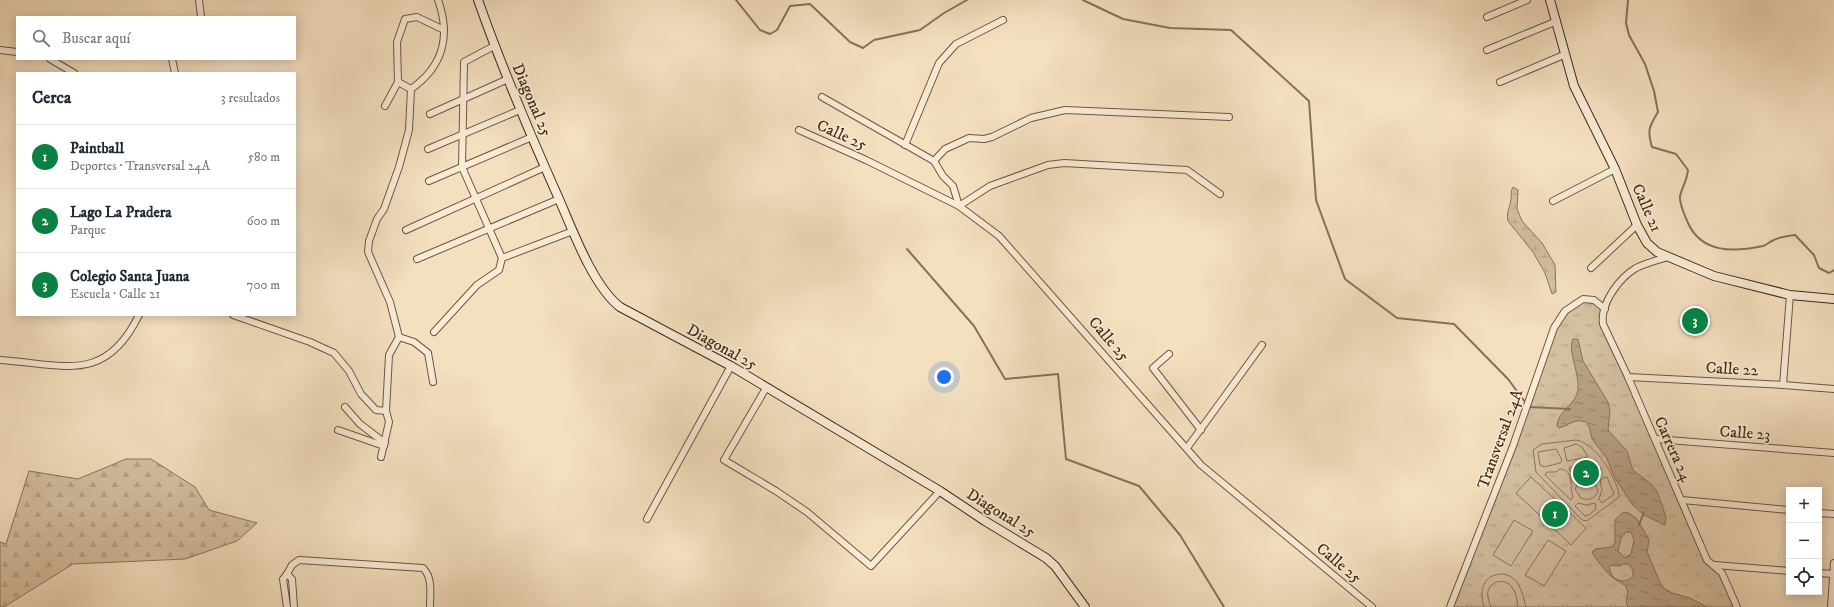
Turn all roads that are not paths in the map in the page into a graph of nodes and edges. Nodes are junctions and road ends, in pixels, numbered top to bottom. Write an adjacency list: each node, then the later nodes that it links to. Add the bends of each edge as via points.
1 (199, 0): 6 (street)
2 (438, 0): 10 (street)
3 (478, 0): 11 (street, Diagonal 25)
4 (1527, 0): 7 (street)
5 (1550, 0): 9 (street, Calle 21)
6 (201, 16)
7 (1487, 17)
8 (1003, 20): 33 (street, via 956,44 939,63)
9 (1556, 21): 13 (street); 15 (street, Calle 21)
10 (444, 30): 21 (street, via 417,17 405,19 397,42); 23 (street, via 438,62)
11 (494, 46): 20 (street, Diagonal 25); 25 (street, via 464,62)
12 (0, 50): 14 (street)
13 (1487, 50)
14 (16, 52)
15 (1566, 54): 22 (street); 38 (street, Calle 21, via 1574,86)
16 (52, 60): 18 (street)
17 (172, 60): 19 (street)
18 (72, 72)
19 (175, 72)
20 (508, 79): 25 (street); 27 (street, Diagonal 25)
21 (398, 82): 23 (street); 26 (street)
22 (1500, 82)
23 (411, 89): 59 (street, via 409,130 384,209 377,219 369,241 368,252 390,302)
24 (822, 97): 33 (street)
25 (462, 99): 28 (street); 31 (street)
26 (385, 106)
27 (520, 110): 31 (street); 32 (street, Diagonal 25)
28 (430, 114)
29 (1229, 117): 35 (street, via 1064,110 1031,118 992,137 968,138 945,149)
30 (799, 130): 44 (street, Calle 25)
31 (462, 134): 34 (street); 36 (street)
32 (532, 137): 36 (street); 37 (street, Diagonal 25)
33 (905, 145): 35 (street)
34 (428, 149)
35 (934, 161): 44 (street, via 953,186)
36 (462, 167): 39 (street); 41 (street)
37 (545, 167): 41 (street); 42 (street, Diagonal 25)
38 (1615, 169): 43 (street); 45 (street, Calle 21)
39 (429, 181)
40 (1220, 194): 44 (street, via 1187,170 1064,163 1048,165 990,186)
41 (476, 198): 46 (street); 47 (street)
42 (559, 199): 46 (street); 48 (street, Diagonal 25)
43 (1553, 201)
44 (959, 206): 75 (street, Calle 25, via 1004,242)
45 (1638, 225): 49 (street, Calle 21, via 1647,243); 52 (street)
46 (489, 227): 50 (street); 51 (street)
47 (406, 230)
48 (573, 230): 50 (street); 63 (street, Diagonal 25, via 592,270 611,300)
49 (1668, 257): 53 (street, Calle 21, via 1714,276); 55 (street, via 1625,275 1609,298)
50 (502, 258): 58 (street, via 499,270 478,285)
51 (417, 259)
52 (1591, 268)
53 (1790, 295): 54 (street, Calle 21); 66 (street)
54 (1834, 299)
55 (1605, 309): 64 (street, Carrera 24, via 1603,324); 95 (street, Transversal 24A, via 1594,300 1583,299 1572,305 1554,328 1513,446)
56 (138, 316): 62 (street, via 131,331 113,351 94,363 70,367)
57 (236, 316): 70 (street, via 334,353 349,371 361,394 376,410)
58 (434, 332)
59 (399, 337): 65 (street, via 414,342 428,353); 70 (street, via 389,355)
60 (1262, 345): 72 (street)
61 (1169, 354): 72 (street, via 1153,368)
62 (0, 360)
63 (731, 366): 67 (street, Diagonal 25); 83 (street)
64 (1628, 377): 66 (street, Calle 22); 73 (street, Carrera 24)
65 (433, 382)
66 (1783, 385): 68 (street, Calle 22)
67 (766, 388): 78 (street, Diagonal 25); 78 (street, via 724,460 807,512 871,566)
68 (1834, 389)
69 (345, 407): 74 (street)
70 (386, 411): 74 (street, via 389,422)
71 (338, 430): 74 (street)
72 (1201, 430): 75 (street)
73 (1655, 440): 76 (street, Calle 23); 79 (street, Carrera 24)
74 (384, 445): 77 (street)
75 (1188, 448): 94 (street, Calle 25, via 1201,465)
76 (1834, 453)
77 (382, 457)
78 (940, 491): 93 (street, Diagonal 25, via 1046,558 1055,566)
79 (1682, 500): 80 (street); 85 (street, Carrera 24, via 1707,560)
80 (1786, 510)
81 (1822, 513): 82 (street)
82 (1834, 514)
83 (647, 519)
84 (1834, 563): 89 (street)
85 (1715, 566): 86 (street); 96 (street, Carrera 24, via 1722,572)
86 (1786, 571)
87 (1822, 573): 89 (street)
88 (287, 574): 90 (street, via 283,579); 91 (street, via 292,579); 92 (street, via 292,565 299,560 422,568 428,573)
89 (1833, 574): 97 (street)
90 (287, 607)
91 (294, 607)
92 (430, 607)
93 (1085, 607)
94 (1372, 607)
95 (1450, 607)
96 (1737, 607)
97 (1831, 607)

